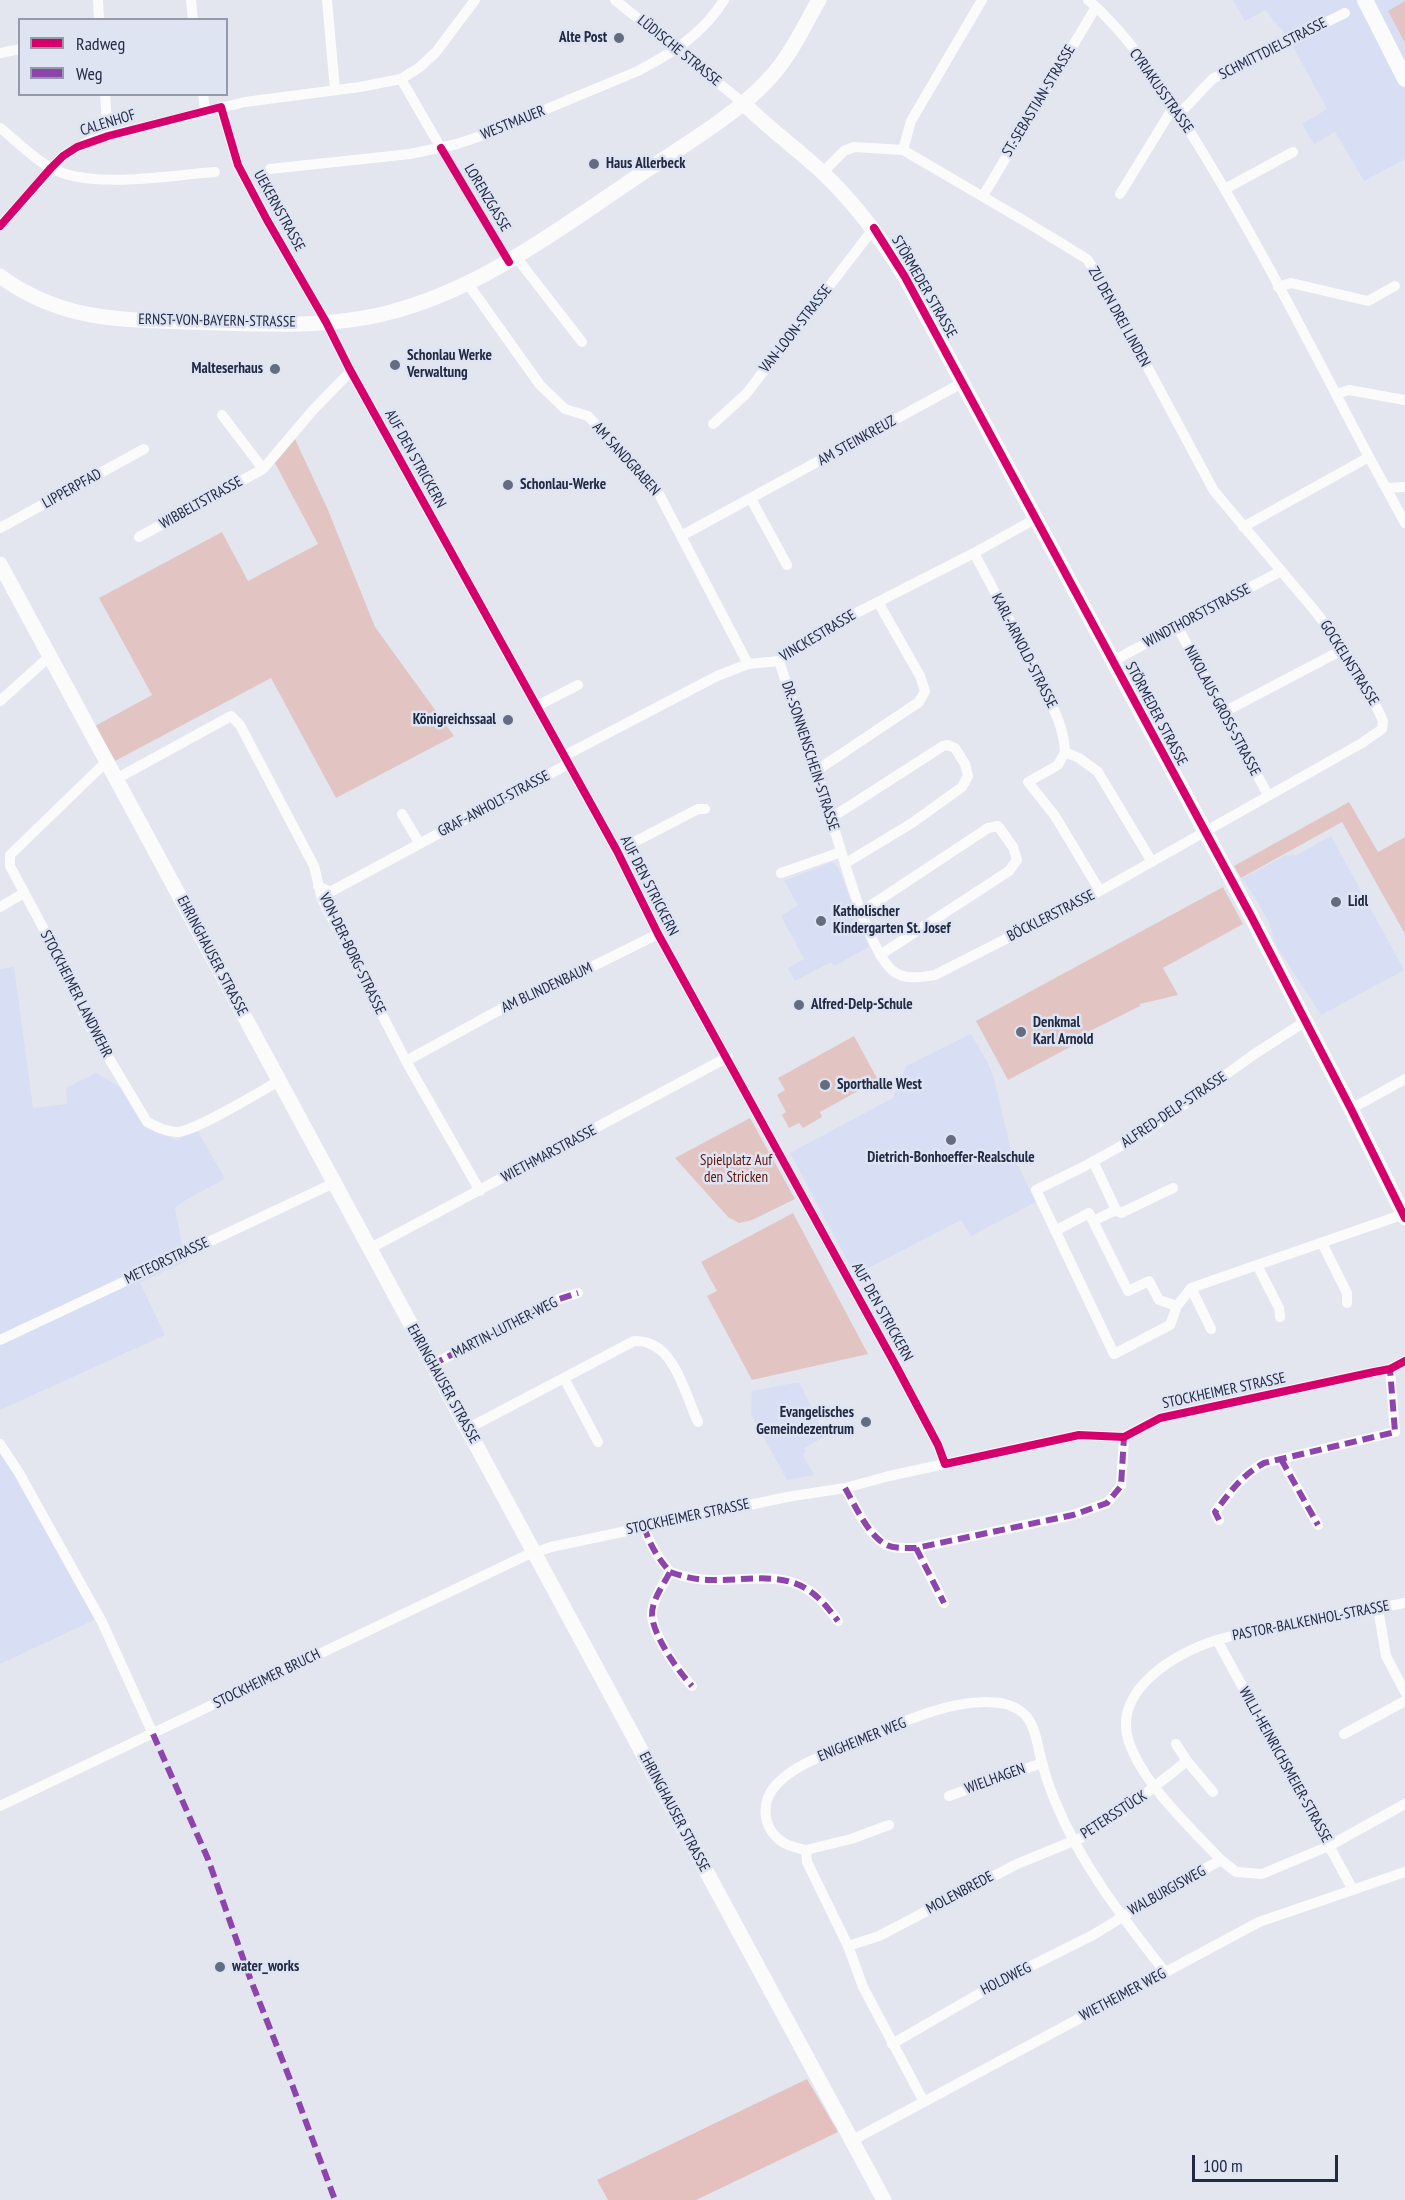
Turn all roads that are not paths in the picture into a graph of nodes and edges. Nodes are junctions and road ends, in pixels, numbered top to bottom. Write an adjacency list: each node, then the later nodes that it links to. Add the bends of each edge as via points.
1 (98, 0): 12 (street)
2 (191, 0): 13 (street)
3 (327, 0): 19 (street)
4 (475, 0): 18 (street, CALENHOF, via 436,52)
5 (615, 0): 15 (street, LÜDISCHE STRASSE)
6 (724, 0): 15 (street, WESTMAUER)
7 (819, 0): 22 (main road, ERNST-VON-BAYERN-STRASSE, via 774,73)
8 (982, 0): 29 (street, via 911,121)
9 (1365, 0): 17 (main road)
10 (1092, 4): 24 (street, CYRIAKUSSTRASSE, via 1126,41); 37 (street, ST.-SEBASTIAN-STRASSE)
11 (1345, 13): 24 (street, SCHMITTDIELSTRASSE, via 1214,78 1186,107)
12 (99, 18)
13 (194, 18)
14 (18, 49): 16 (street)
15 (677, 50): 22 (street, LÜDISCHE STRASSE); 28 (street, WESTMAUER, via 569,100)
16 (0, 53)
17 (1404, 75)
18 (401, 79): 19 (street, CALENHOF); 28 (street)
19 (335, 90): 23 (street, CALENHOF)
20 (105, 96): 27 (street)
21 (202, 96): 25 (street)
22 (742, 102): 34 (main road, STÖRMEDER STRASSE); 40 (main road, ERNST-VON-BAYERN-STRASSE, via 710,128)
23 (220, 107): 25 (street, CALENHOF); 45 (street, UEKERNSTRASSE, via 238,165)
24 (1176, 109): 35 (street, CYRIAKUSSTRASSE); 36 (street, SCHMITTDIELSTRASSE)
25 (205, 111): 27 (street, CALENHOF)
26 (0, 128): 31 (street)
27 (108, 136): 31 (street, CALENHOF, via 77,147)
28 (441, 148): 32 (street, WESTMAUER)
29 (903, 150): 34 (street, ZU DEN DREI LINDEN, via 854,147 844,151); 37 (street, ZU DEN DREI LINDEN)
30 (1293, 152): 35 (street)
31 (51, 168): 33 (street, via 85,179); 38 (street, CALENHOF)
32 (270, 169)
33 (215, 171)
34 (822, 173): 39 (main road, STÖRMEDER STRASSE)
35 (1225, 189): 44 (street, CYRIAKUSSTRASSE)
36 (1120, 194)
37 (983, 196): 61 (street, ZU DEN DREI LINDEN, via 1087,259 1214,490)
38 (0, 226)
39 (874, 228): 48 (main road, STÖRMEDER STRASSE); 52 (street, VAN-LOON-STRASSE, via 746,394)
40 (516, 257): 42 (main road, ERNST-VON-BAYERN-STRASSE); 46 (street)
41 (0, 276): 45 (main road, ERNST-VON-BAYERN-STRASSE, via 39,300 92,316 218,323)
42 (468, 284): 45 (main road, ERNST-VON-BAYERN-STRASSE, via 386,314); 63 (street, AM SANDGRABEN, via 540,384 565,409 588,416 659,494)
43 (1395, 286): 44 (street, via 1368,301 1291,284)
44 (1278, 287): 49 (street, CYRIAKUSSTRASSE)
45 (326, 322): 47 (street, AUF DEN STRICKERN)
46 (582, 342)
47 (351, 371): 55 (street, WIBBELTSTRASSE); 78 (street, AUF DEN STRICKERN)
48 (963, 383): 58 (street, AM STEINKREUZ); 59 (main road, STÖRMEDER STRASSE)
49 (1336, 394): 50 (street, via 1349,390); 54 (street, CYRIAKUSSTRASSE)
50 (1405, 400)
51 (222, 415): 55 (street)
52 (712, 424)
53 (144, 449): 62 (street, LIPPERPFAD)
54 (1369, 457): 57 (street, CYRIAKUSSTRASSE); 61 (street)
55 (263, 469): 64 (street, WIBBELTSTRASSE)
56 (1405, 487): 57 (street)
57 (1386, 488): 60 (street, CYRIAKUSSTRASSE)
58 (751, 499): 63 (street, AM STEINKREUZ); 66 (street)
59 (1035, 519): 65 (street, VINCKESTRASSE); 74 (main road, STÖRMEDER STRASSE)
60 (1405, 523)
61 (1243, 527): 68 (street, GOCKELNSTRASSE)
62 (0, 528)
63 (681, 536): 75 (street, AM SANDGRABEN)
64 (139, 537)
65 (974, 553): 69 (street, VINCKESTRASSE); 80 (street, KARL-ARNOLD-STRASSE, via 1059,721)
66 (787, 565)
67 (1, 567): 72 (main road, EHRINGHAUSER STRASSE)
68 (1281, 571): 70 (street, WINDTHORSTSTRASSE); 71 (street, GOCKELNSTRASSE)
69 (878, 602): 73 (street, VINCKESTRASSE, via 799,644); 83 (street, via 925,691 919,702)
70 (1177, 626): 74 (street, WINDTHORSTSTRASSE); 79 (street, NIKOLAUS-GROSS-STRASSE)
71 (1344, 649): 79 (street); 85 (street, GOCKELNSTRASSE, via 1378,710 1382,729)
72 (49, 657): 77 (street); 82 (main road, EHRINGHAUSER STRASSE)
73 (779, 661): 75 (street, VINCKESTRASSE); 83 (street, DR.-SONNENSCHEIN-STRASSE)
74 (1113, 661): 89 (main road, STÖRMEDER STRASSE)
75 (748, 664): 81 (street, VINCKESTRASSE, via 717,676)
76 (578, 685): 78 (street)
77 (0, 701)
78 (537, 706): 81 (street, AUF DEN STRICKERN)
79 (1224, 712): 85 (street, NIKOLAUS-GROSS-STRASSE)
80 (1065, 752): 93 (street, via 1098,772); 97 (street, via 1058,765 1028,782 1055,816)
81 (566, 760): 90 (street, GRAF-ANHOLT-STRASSE); 91 (street, AUF DEN STRICKERN)
82 (106, 762): 84 (main road, EHRINGHAUSER STRASSE); 98 (street, STOCKHEIMER LANDWEHR, via 10,855 10,866)
83 (816, 771): 88 (street, DR.-SONNENSCHEIN-STRASSE)
84 (116, 779): 96 (street, VON-DER-BORG-STRASSE, via 231,716 240,725 314,866); 108 (main road, EHRINGHAUSER STRASSE)
85 (1268, 795): 89 (street, GOCKELNSTRASSE)
86 (705, 809): 91 (street, AUF DEN STRICKERN, via 698,809)
87 (402, 814): 90 (street)
88 (831, 818): 92 (street, DR.-SONNENSCHEIN-STRASSE); 94 (street, via 943,746 955,748 967,769 966,781 953,795)
89 (1204, 832): 93 (street, BÖCKLERSTRASSE); 104 (main road, STÖRMEDER STRASSE)
90 (420, 844): 96 (street, GRAF-ANHOLT-STRASSE, via 330,892)
91 (617, 851): 101 (street, AUF DEN STRICKERN)
92 (841, 852): 94 (street, DR.-SONNENSCHEIN-STRASSE); 95 (street)
93 (1152, 862): 97 (street, BÖCKLERSTRASSE)
94 (846, 863): 100 (street, DR.-SONNENSCHEIN-STRASSE)
95 (781, 873)
96 (318, 886): 106 (street, VON-DER-BORG-STRASSE)
97 (1100, 891): 103 (street, BÖCKLERSTRASSE, via 935,975 916,978)
98 (24, 893): 99 (street); 108 (street, STOCKHEIMER LANDWEHR, via 91,1028 147,1122 161,1130 179,1132)
99 (0, 906)
100 (861, 912): 102 (street, DR.-SONNENSCHEIN-STRASSE); 102 (street, via 988,828 998,826 1013,847 1017,860 1009,871)
101 (658, 934): 105 (street, AUF DEN STRICKERN); 106 (street, AM BLINDENBAUM, via 563,981 547,984)
102 (880, 955): 103 (street, DR.-SONNENSCHEIN-STRASSE)
103 (892, 971)
104 (1306, 1021): 109 (main road, STÖRMEDER STRASSE); 110 (street, ALFRED-DELP-STRASSE, via 1146,1132)
105 (728, 1057): 113 (street, WIETHMARSTRASSE); 139 (street, AUF DEN STRICKERN, via 938,1444)
106 (406, 1061): 113 (street, VON-DER-BORG-STRASSE)
107 (1405, 1079): 109 (street)
108 (279, 1081): 111 (main road, EHRINGHAUSER STRASSE)
109 (1351, 1109): 115 (main road, STÖRMEDER STRASSE)
110 (1093, 1161): 114 (street); 117 (street, ALFRED-DELP-STRASSE, via 1036,1190)
111 (334, 1183): 119 (main road, EHRINGHAUSER STRASSE); 127 (street, METEORSTRASSE)
112 (1173, 1188): 114 (street, via 1121,1213)
113 (480, 1191): 119 (street, WIETHMARSTRASSE)
114 (1116, 1210): 116 (street)
115 (1404, 1216): 118 (street)
116 (1094, 1221): 117 (street, via 1089,1213); 124 (street, via 1128,1291 1149,1281 1159,1300)
117 (1055, 1231): 124 (street, via 1114,1354 1170,1325)
118 (1322, 1243): 120 (street); 123 (street, via 1347,1293)
119 (369, 1249): 129 (main road, EHRINGHAUSER STRASSE)
120 (1257, 1265): 121 (street); 125 (street)
121 (1191, 1288): 124 (street); 126 (street)
122 (578, 1293): 129 (street, MARTIN-LUTHER-WEG, via 553,1301)
123 (1347, 1304)
124 (1177, 1306)
125 (1280, 1317)
126 (1211, 1329)
127 (0, 1340)
128 (1405, 1361): 130 (street, STOCKHEIMER STRASSE)
129 (432, 1365): 133 (main road, EHRINGHAUSER STRASSE)
130 (1390, 1368): 134 (street); 135 (street, STOCKHEIMER STRASSE, via 1160,1418)
131 (564, 1378): 132 (street, via 634,1341 649,1343 661,1350 674,1367); 133 (street); 136 (street)
132 (698, 1422)
133 (467, 1429): 145 (main road, EHRINGHAUSER STRASSE)
134 (1400, 1433): 138 (street)
135 (1124, 1437): 139 (street, STOCKHEIMER STRASSE, via 1079,1435); 144 (street, via 1121,1486 1107,1503 1073,1515)
136 (598, 1442)
137 (0, 1444): 155 (street, via 97,1613)
138 (1281, 1459): 141 (street, via 1249,1471 1215,1512); 143 (street)
139 (945, 1464): 140 (street, STOCKHEIMER STRASSE)
140 (845, 1488): 142 (street, STOCKHEIMER STRASSE); 144 (street, via 884,1544)
141 (1219, 1520)
142 (644, 1526): 145 (street, STOCKHEIMER STRASSE); 146 (street, via 648,1540)
143 (1318, 1526)
144 (916, 1548): 147 (street)
145 (534, 1553): 155 (street, STOCKHEIMER BRUCH); 177 (main road, EHRINGHAUSER STRASSE)
146 (670, 1572): 150 (street, via 711,1580 783,1580 804,1587 823,1601); 152 (street, via 652,1614 656,1631)
147 (944, 1603)
148 (1405, 1603): 149 (street, PASTOR-BALKENHOL-STRASSE)
149 (1378, 1608): 151 (street, PASTOR-BALKENHOL-STRASSE); 153 (street, via 1386,1656)
150 (838, 1621)
151 (1217, 1640): 160 (street, PASTOR-BALKENHOL-STRASSE, via 1171,1660 1133,1698 1125,1727 1129,1743); 167 (street, WILLI-HEINRICHSMEIER-STRASSE)
152 (692, 1686)
153 (1405, 1692)
154 (1405, 1701): 156 (street)
155 (153, 1734): 164 (street, STOCKHEIMER BRUCH)
156 (1344, 1734)
157 (1176, 1744): 158 (street)
158 (1187, 1761): 160 (street, PETERSSTÜCK); 161 (street)
159 (1042, 1763): 162 (street, WIELHAGEN); 166 (street, ENIGHEIMER WEG); 168 (street, ENIGHEIMER WEG, via 1032,1725 1024,1714 1004,1703 961,1705 896,1725 803,1764 770,1792 764,1808 773,1834 788,1845)
160 (1155, 1788): 166 (street, PETERSSTÜCK, via 1097,1829); 169 (street, PASTOR-BALKENHOL-STRASSE)
161 (1213, 1792)
162 (949, 1796)
163 (1405, 1804): 167 (street)
164 (0, 1806)
165 (889, 1825): 168 (street)
166 (1073, 1840): 172 (street, ENIGHEIMER WEG); 173 (street, MOLENBREDE, via 1017,1864 879,1936)
167 (1329, 1846): 169 (street, via 1262,1874 1236,1872); 171 (street, WILLI-HEINRICHSMEIER-STRASSE)
168 (806, 1850): 173 (street, via 807,1862)
169 (1217, 1863): 172 (street, WALBURGISWEG)
170 (1405, 1872): 171 (street, WIETHEIMER WEG)
171 (1353, 1890): 174 (street, WIETHEIMER WEG, via 1259,1922)
172 (1122, 1917): 174 (street, ENIGHEIMER WEG); 175 (street, HOLDWEG, via 963,2001)
173 (848, 1946): 175 (street, via 863,1987)
174 (1165, 1972): 176 (street, WIETHEIMER WEG)
175 (892, 2044): 176 (street)
176 (924, 2102): 177 (street, WIETHEIMER WEG)
177 (851, 2141): 178 (main road, EHRINGHAUSER STRASSE)
178 (884, 2200)

